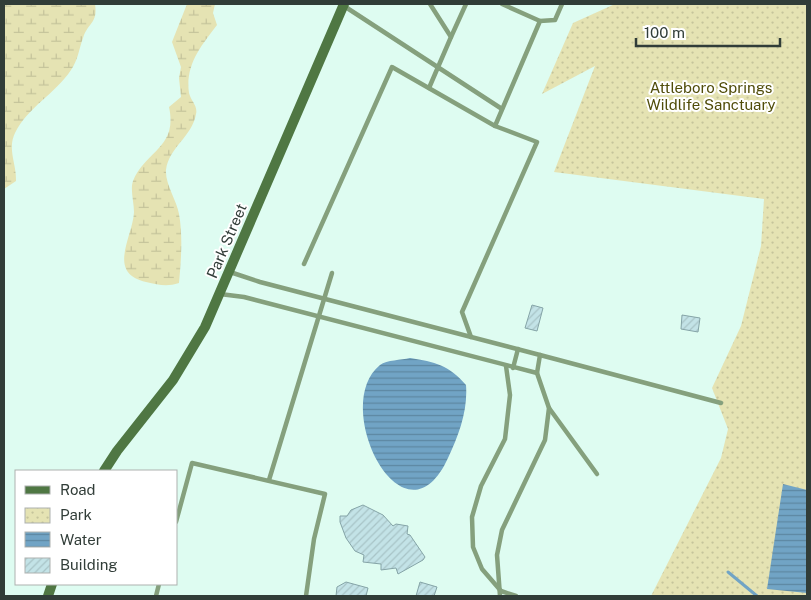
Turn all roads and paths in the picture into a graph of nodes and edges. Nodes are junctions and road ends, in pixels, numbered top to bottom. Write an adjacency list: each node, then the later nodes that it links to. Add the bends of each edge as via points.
1 (430, 4): 7 (lane)
2 (466, 4): 7 (lane)
3 (502, 4): 6 (lane)
4 (562, 4): 6 (lane, via 555,20)
5 (344, 5): 8 (lane); 13 (main road, Park Street)
6 (540, 22): 10 (lane)
7 (451, 37): 8 (lane)
8 (438, 67): 9 (lane); 10 (lane)
9 (429, 88): 11 (lane); 12 (lane, via 392,67)
10 (502, 109): 11 (lane)
11 (494, 126): 18 (lane, via 537,142 462,312)
12 (304, 264)
13 (230, 272): 15 (main road, Park Street); 16 (lane)
14 (332, 273): 16 (lane)
15 (220, 294): 17 (lane); 26 (main road, Park Street, via 192,350)
16 (324, 299): 17 (lane); 18 (lane)
17 (320, 317): 21 (lane); 28 (lane)
18 (471, 337): 19 (lane)
19 (518, 349): 20 (lane); 22 (lane)
20 (540, 355): 23 (lane); 24 (lane)
21 (506, 366): 22 (lane); 30 (lane, via 510,395 505,439 481,486 472,517 473,547 482,569)
22 (513, 368): 23 (lane)
23 (537, 374): 25 (lane)
24 (721, 404)
25 (550, 408): 27 (lane); 30 (lane, via 544,440 502,530 496,555)
26 (105, 470)
27 (597, 474)
28 (269, 480): 29 (lane, via 192,463); 31 (lane, via 325,494 314,539)
29 (178, 515)
30 (500, 594): 32 (lane)
31 (306, 596)
32 (516, 596)

